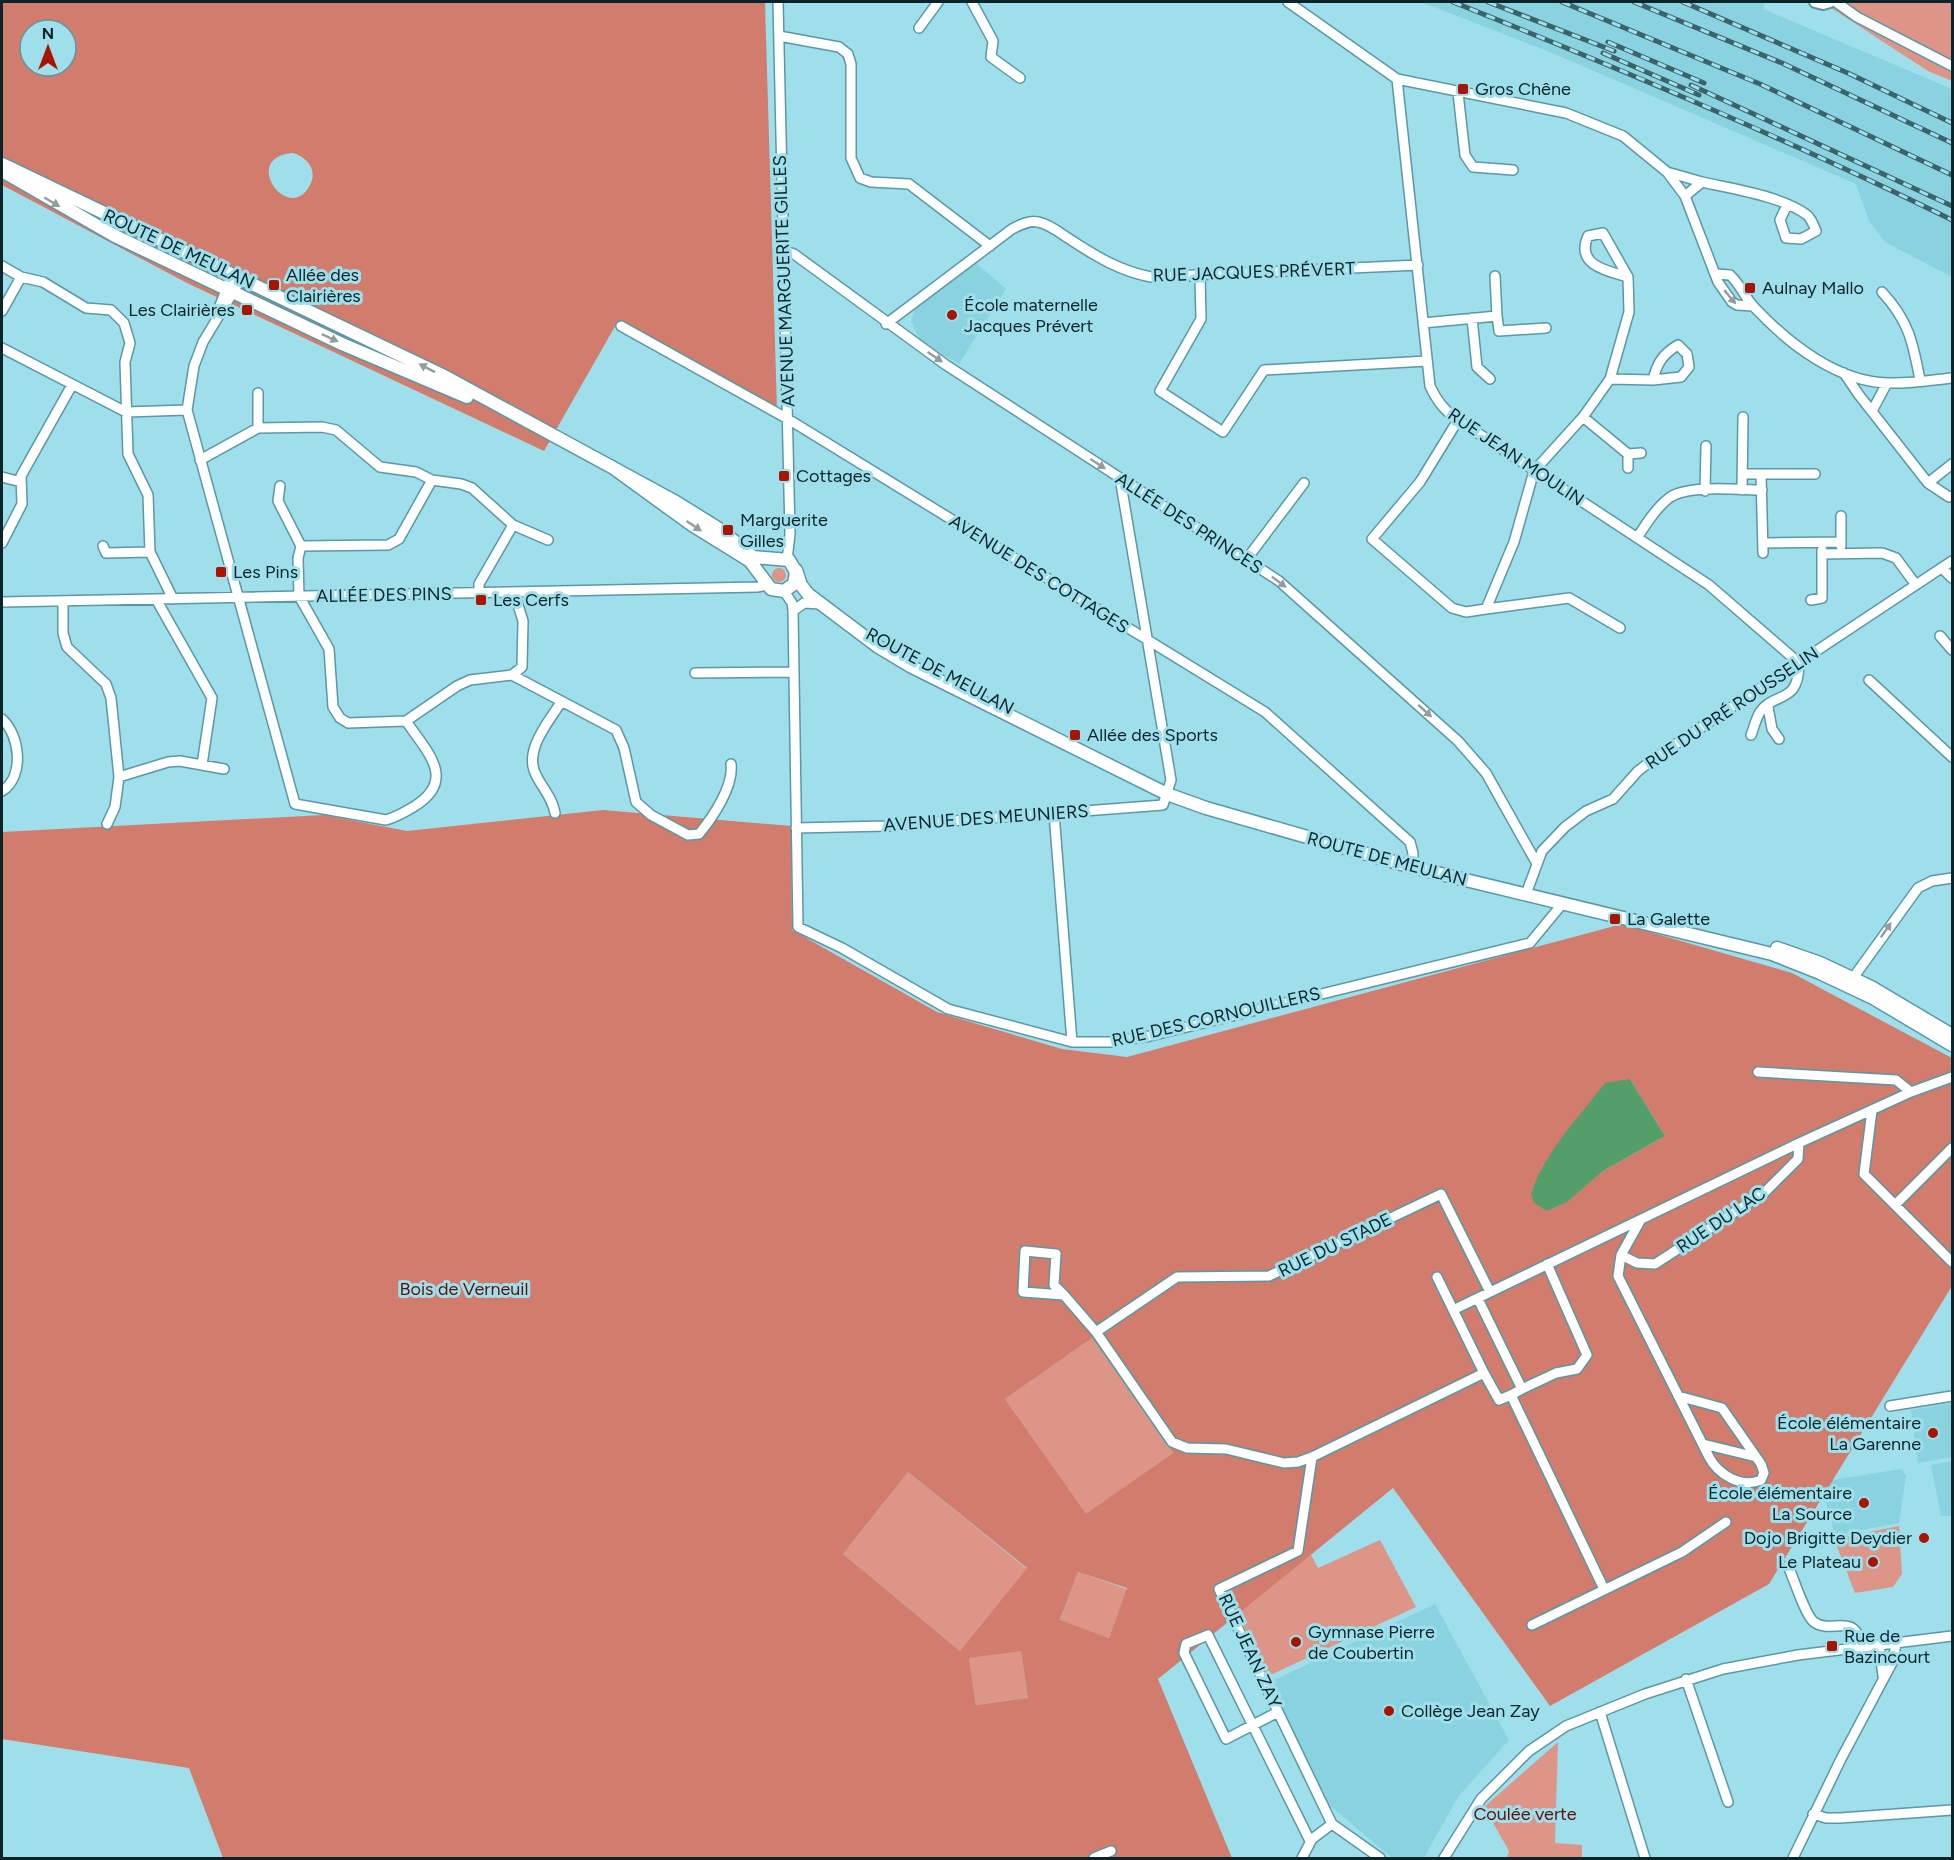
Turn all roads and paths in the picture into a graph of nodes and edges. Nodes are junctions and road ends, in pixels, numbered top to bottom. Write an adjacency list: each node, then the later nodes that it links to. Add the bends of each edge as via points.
1 (778, 2): 9 (street, AVENUE MARGUERITE GILLES)
2 (938, 2): 8 (street)
3 (972, 2): 11 (street, via 993,41 991,57)
4 (1288, 2): 12 (street)
5 (1815, 2): 6 (street)
6 (1830, 2)
7 (1836, 2): 10 (street, via 1857,17)
8 (919, 28)
9 (779, 36): 21 (street, via 839,47 848,54 851,158 860,178 909,184); 22 (street, AVENUE MARGUERITE GILLES)
10 (1953, 66)
11 (1020, 78)
12 (1396, 79): 13 (street); 23 (street, RUE JEAN MOULIN)
13 (1458, 93): 15 (street, via 1465,155 1473,167); 17 (street, via 1594,122 1623,136)
14 (2, 164): 26 (main road, ROUTE DE MEULAN)
15 (1513, 170)
16 (2, 171): 31 (main road, ROUTE DE MEULAN, one-way to 31, via 89,223)
17 (1666, 172): 18 (street); 19 (street)
18 (1702, 182): 19 (street); 20 (street)
19 (1685, 196): 25 (street)
20 (1787, 205)
21 (990, 246): 27 (street, RUE JACQUES PRÉVERT, via 1024,222 1038,221 1129,273 1151,277); 38 (street, RUE JACQUES PRÉVERT)
22 (782, 250): 38 (street, ALLÉE DES PRINCES, via 794,254); 58 (street, AVENUE MARGUERITE GILLES)
23 (1418, 265): 27 (street, RUE JACQUES PRÉVERT); 37 (street, RUE JEAN MOULIN)
24 (2, 266): 29 (street)
25 (1717, 274): 33 (street, via 1730,275); 33 (street, one-way to 33, via 1732,302)
26 (236, 276): 31 (street); 55 (main road, ROUTE DE MEULAN, one-way to 26, via 378,342)
27 (1200, 276): 42 (street, via 1201,319 1160,391 1223,432 1264,370)
28 (1495, 276): 35 (street)
29 (21, 277): 34 (street); 54 (street, via 43,282 86,308 111,310 124,323 130,343 125,362)
30 (1629, 277): 30 (street, via 1604,233 1588,236 1586,255 1593,265); 46 (street, via 1629,312)
31 (229, 291): 52 (street, via 194,366); 55 (main road, ROUTE DE MEULAN, one-way to 55, via 381,361)
32 (1882, 292): 48 (street, via 1898,309 1912,336)
33 (1753, 306): 43 (street, via 1799,347)
34 (2, 311)
35 (1497, 316): 36 (street); 40 (street, via 1499,331)
36 (1472, 318): 37 (street); 45 (street, via 1477,367)
37 (1424, 323): 42 (street, RUE JEAN MOULIN)
38 (886, 324): 73 (street, ALLÉE DES PRINCES, one-way to 73)
39 (621, 326): 58 (street, AVENUE DES COTTAGES)
40 (1546, 328)
41 (2, 348): 50 (street)
42 (1427, 361): 59 (street, RUE JEAN MOULIN, via 1430,387 1436,399)
43 (1844, 373): 49 (street); 53 (street)
44 (1953, 378): 48 (street)
45 (1490, 379)
46 (1610, 379): 47 (street); 56 (street)
47 (1653, 380)
48 (1920, 380): 49 (street)
49 (1887, 383): 53 (street)
50 (72, 385): 54 (street); 75 (street)
51 (258, 393): 60 (street)
52 (187, 410): 54 (street); 64 (street)
53 (1872, 411): 77 (street)
54 (126, 412): 92 (street, via 128,454 148,495)
55 (516, 416): 66 (main road, ROUTE DE MEULAN)
56 (1583, 417): 63 (street); 68 (street)
57 (1743, 417): 69 (street)
58 (788, 419): 96 (street, AVENUE MARGUERITE GILLES); 120 (street, AVENUE DES COTTAGES)
59 (1458, 420): 68 (street, RUE JEAN MOULIN); 116 (street, via 1420,482 1372,539 1452,608 1466,612)
60 (258, 428): 64 (street); 74 (street, via 336,430 380,467 416,472)
61 (1706, 446): 81 (street)
62 (1641, 453): 63 (street)
63 (1628, 454): 67 (street)
64 (200, 460): 109 (street)
65 (1953, 464): 77 (street)
66 (612, 467): 95 (main road, ROUTE DE MEULAN, via 708,522 753,557); 102 (main road, ROUTE DE MEULAN, one-way to 102, via 692,525 745,557)
67 (1628, 468)
68 (1534, 471): 85 (street, RUE JEAN MOULIN); 116 (street, via 1514,542)
69 (1743, 474): 70 (street); 79 (street)
70 (1761, 474): 71 (street); 80 (street)
71 (1815, 474)
72 (2, 477): 75 (street)
73 (1120, 478): 97 (street, ALLÉE DES PRINCES); 120 (street)
74 (432, 480): 84 (street, via 472,488); 91 (street, via 399,539 388,545)
75 (21, 482): 89 (street, via 22,504)
76 (1304, 483): 97 (street)
77 (1928, 483): 82 (street)
78 (280, 486): 91 (street, via 278,501)
79 (1742, 490): 80 (street); 81 (street)
80 (1762, 490): 87 (street, via 1763,548)
81 (1705, 491): 85 (street, via 1685,490 1671,497)
82 (1953, 496)
83 (1840, 516): 88 (street)
84 (513, 525): 86 (street); 105 (street, via 479,584)
85 (1636, 538): 122 (street, RUE JEAN MOULIN, via 1709,585)
86 (548, 540)
87 (1822, 542): 88 (street); 93 (street)
88 (1840, 542): 94 (street)
89 (2, 543)
90 (103, 546): 92 (street, via 106,553)
91 (301, 546): 108 (street)
92 (150, 552): 111 (street)
93 (1822, 554): 94 (street); 112 (street, via 1822,598)
94 (1841, 554): 103 (street, via 1882,553 1896,558)
95 (773, 559): 96 (main road); 102 (main road, via 764,568)
96 (787, 560): 100 (main road)
97 (1246, 560): 144 (street, ALLÉE DES PRINCES, one-way to 144, via 1279,582 1458,741 1486,773)
98 (1953, 561): 99 (street, RUE DU PRÉ ROUSSELIN)
99 (1942, 568): 101 (street); 103 (street, RUE DU PRÉ ROUSSELIN)
100 (796, 570): 104 (main road, via 795,582); 107 (main road, ROUTE DE MEULAN)
101 (1953, 578)
102 (765, 582): 104 (main road, via 775,591); 106 (street, ALLÉE DES PINS, via 758,587)
103 (1916, 585): 122 (street, RUE DU PRÉ ROUSSELIN)
104 (786, 590): 107 (main road, ROUTE DE MEULAN); 117 (street)
105 (479, 592): 106 (street, ALLÉE DES PINS); 108 (street, ALLÉE DES PINS)
106 (514, 592): 125 (street, via 524,639 522,667)
107 (808, 594): 115 (main road, ROUTE DE MEULAN)
108 (299, 597): 109 (street, ALLÉE DES PINS); 130 (street, via 329,649 331,698 340,718 348,723)
109 (238, 598): 111 (street, ALLÉE DES PINS); 130 (street, via 295,804 386,820 427,798 438,779 436,768)
110 (156, 599): 111 (street, ALLÉE DES PINS); 113 (street, ALLÉE DES PINS); 135 (street, via 213,698)
111 (173, 599)
112 (1811, 600)
113 (63, 601): 114 (street, ALLÉE DES PINS); 137 (street, via 67,646 106,684 111,698)
114 (2, 602)
115 (820, 604): 117 (street, via 804,603); 138 (main road, ROUTE DE MEULAN, via 917,661)
116 (1486, 609): 118 (street, via 1569,598)
117 (793, 611): 123 (street)
118 (1620, 628)
119 (1940, 636): 121 (street)
120 (1148, 640): 138 (street, via 1172,780); 145 (street, AVENUE DES COTTAGES, via 1265,712 1410,842)
121 (1953, 650)
122 (1799, 663): 128 (street, via 1795,686); 144 (street, RUE DU PRÉ ROUSSELIN, via 1638,771 1613,799 1586,811 1565,827)
123 (794, 672): 124 (street); 143 (street)
124 (695, 674)
125 (512, 675): 127 (street); 130 (street, via 464,683)
126 (1869, 680): 133 (street)
127 (561, 702): 134 (street, via 616,730 636,802 688,835 699,834 705,826 733,777); 140 (street, via 535,745 532,759)
128 (1768, 706): 131 (street, via 1761,711); 132 (street, via 1772,729)
129 (2, 718): 139 (street, via 16,739 16,777)
130 (406, 721)
131 (1751, 735)
132 (1779, 739)
133 (1953, 757)
134 (731, 764)
135 (202, 765): 136 (street); 137 (street, via 168,762)
136 (224, 769)
137 (119, 777): 142 (street, via 115,807)
138 (1168, 791): 141 (street, AVENUE DES MEUNIERS, via 1163,805); 145 (main road, ROUTE DE MEULAN)
139 (2, 792)
140 (555, 813)
141 (1054, 813): 143 (street, AVENUE DES MEUNIERS, via 886,826); 151 (street)
142 (107, 824)
143 (796, 828): 151 (street, RUE DES CORNOUILLERS, via 798,927 948,1009)
144 (1536, 862): 147 (street, RUE DU PRÉ ROUSSELIN)
145 (1412, 864): 147 (main road, ROUTE DE MEULAN)
146 (1953, 878): 149 (street, one-way to 146, via 1918,888)
147 (1527, 890): 148 (main road, ROUTE DE MEULAN); 149 (main road, ROUTE DE MEULAN, via 1771,946)
148 (1563, 903): 151 (street, RUE DES CORNOUILLERS, via 1530,943 1150,1036 1112,1042); 152 (main road, ROUTE DE MEULAN, via 1794,962 1873,998)
149 (1853, 978): 150 (main road, ROUTE DE MEULAN)
150 (1953, 1035)
151 (1072, 1041)
152 (1953, 1045)
153 (1758, 1072): 155 (street, via 1896,1080)
154 (1953, 1077): 155 (street)
155 (1911, 1092): 156 (street)
156 (1872, 1110): 157 (street); 159 (street, via 1864,1174)
157 (1799, 1143): 160 (street); 161 (street, RUE DU LAC, via 1798,1159 1764,1193 1672,1254 1655,1264 1637,1263)
158 (1953, 1148): 159 (street)
159 (1895, 1205): 162 (street)
160 (1642, 1219): 161 (street); 163 (street)
161 (1621, 1255): 173 (street, via 1618,1276)
162 (1953, 1262)
163 (1547, 1264): 165 (street); 171 (street, via 1587,1355 1577,1369 1556,1373)
164 (1437, 1277): 168 (street)
165 (1490, 1292): 167 (street); 169 (street, RUE DU STADE, via 1441,1194 1269,1276 1177,1277)
166 (1064, 1295): 166 (street, via 1023,1292 1026,1251 1056,1254 1054,1285); 169 (street)
167 (1478, 1299): 168 (street); 171 (street)
168 (1453, 1310): 170 (street)
169 (1096, 1332): 178 (street, via 1172,1442 1187,1448 1226,1449 1284,1463)
170 (1484, 1373): 172 (street, via 1499,1400); 178 (street)
171 (1522, 1389): 172 (street)
172 (1511, 1395): 181 (street)
173 (1678, 1396): 176 (street); 177 (street, via 1722,1408)
174 (1953, 1396): 175 (street)
175 (1890, 1406)
176 (1703, 1444): 177 (street); 177 (street, via 1714,1466 1740,1482 1761,1480 1764,1473)
177 (1756, 1456)
178 (1312, 1457): 189 (street, RUE JEAN ZAY, via 1298,1551 1219,1589)
179 (1726, 1522): 181 (street, via 1682,1552)
180 (1788, 1566): 186 (street, via 1812,1621 1821,1626 1846,1625 1856,1632)
181 (1604, 1589): 182 (street)
182 (1532, 1625)
183 (1953, 1636): 184 (street)
184 (1896, 1644): 185 (street); 187 (street, via 1893,1661)
185 (1879, 1646): 186 (street); 187 (street)
186 (1862, 1648): 188 (street, via 1798,1655)
187 (1883, 1676): 194 (street)
188 (1686, 1679): 190 (street); 192 (street)
189 (1278, 1712): 191 (street); 195 (street, RUE JEAN ZAY)
190 (1600, 1712): 201 (street, via 1566,1726 1529,1751 1480,1798); 202 (street)
191 (1252, 1726): 191 (street, via 1226,1739 1184,1653 1186,1644 1208,1635); 196 (street)
192 (1728, 1802)
193 (1953, 1810): 194 (street, via 1840,1818)
194 (1813, 1814): 203 (street)
195 (1332, 1824): 196 (street); 200 (street, RUE JEAN ZAY)
196 (1310, 1841): 199 (street)
197 (1110, 1851): 198 (street)
198 (1094, 1858)
199 (1302, 1858)
200 (1380, 1858)
201 (1444, 1858)
202 (1645, 1858)
203 (1793, 1858)

